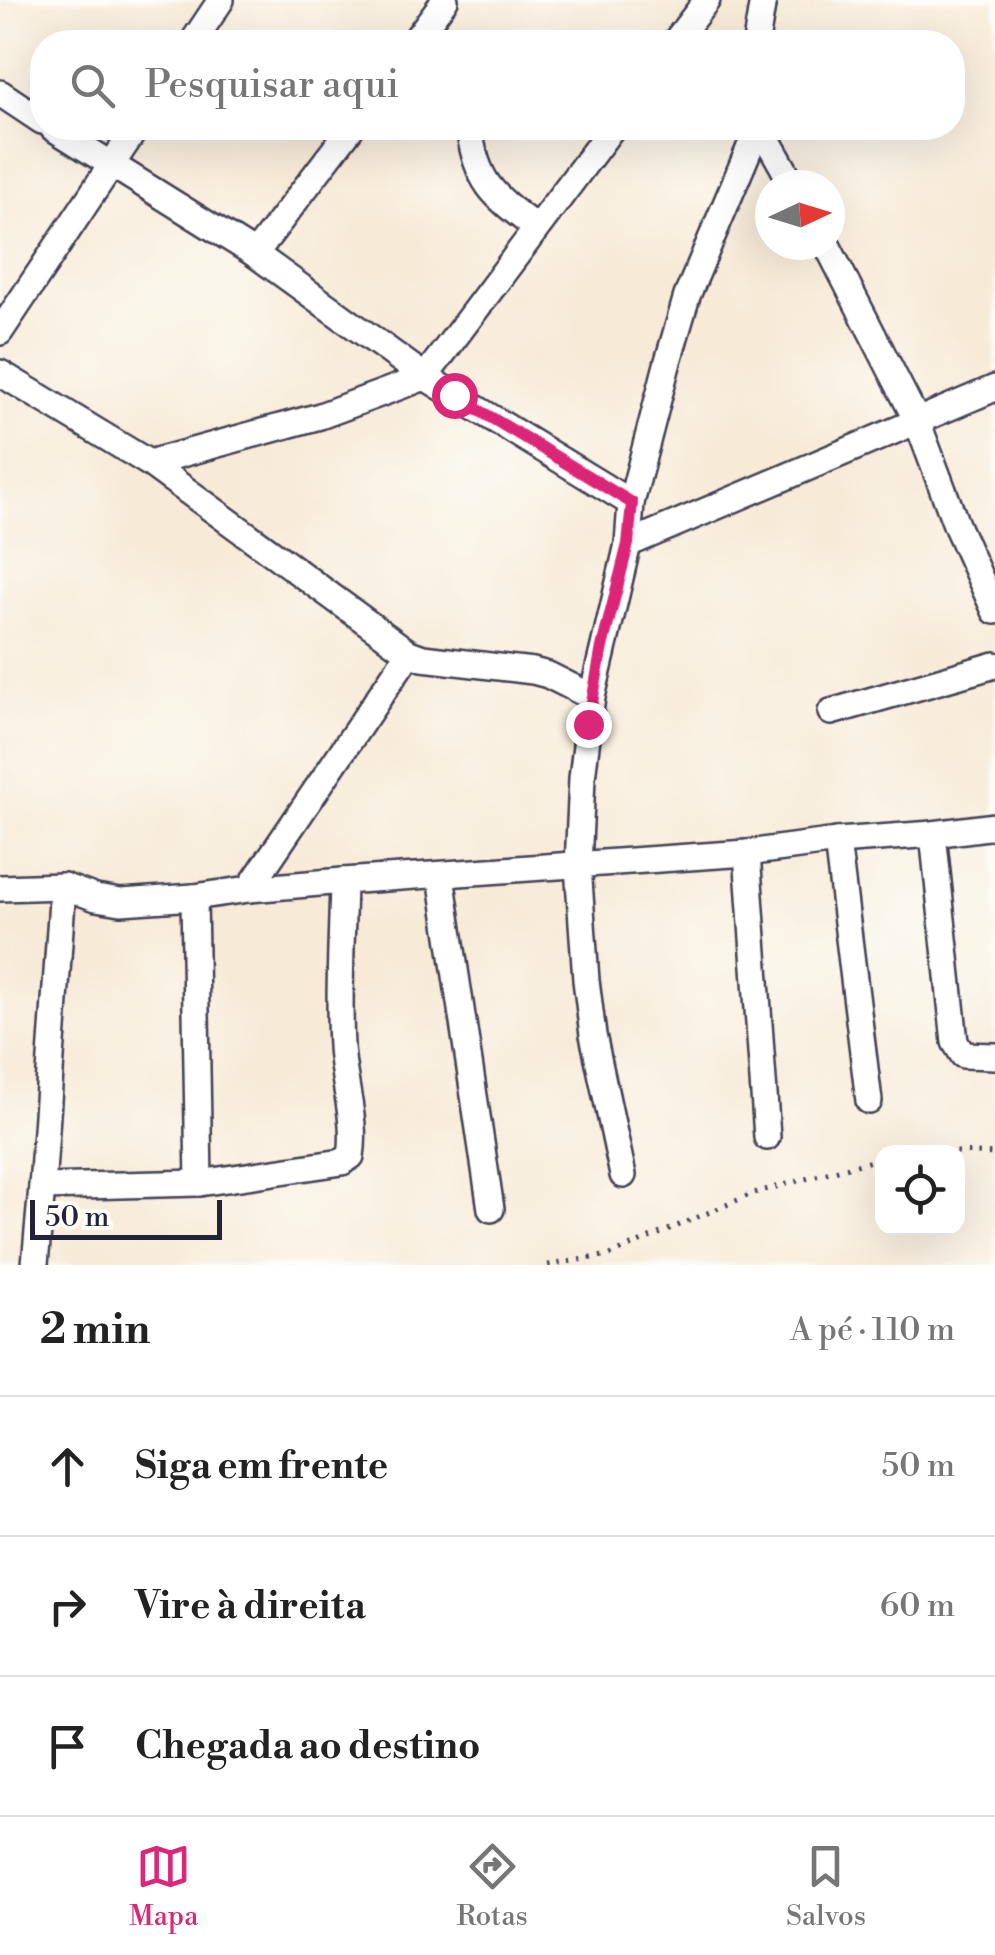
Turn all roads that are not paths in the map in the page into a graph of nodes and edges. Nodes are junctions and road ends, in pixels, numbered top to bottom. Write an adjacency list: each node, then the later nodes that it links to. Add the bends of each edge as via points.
1 (221, 0): 5 (street)
2 (446, 0): 6 (street)
3 (707, 0): 7 (street)
4 (763, 0): 8 (street)
5 (201, 30)
6 (423, 30)
7 (684, 30)
8 (756, 30)
9 (0, 93): 10 (street)
10 (30, 113)
11 (71, 140): 18 (street)
12 (128, 140): 18 (street)
13 (341, 140): 21 (street)
14 (471, 140): 20 (street, via 485,183)
15 (603, 140): 20 (street)
16 (754, 140): 29 (street, via 688,296)
17 (766, 140): 19 (street)
18 (111, 166): 21 (street); 23 (street)
19 (784, 170)
20 (536, 228): 25 (street)
21 (256, 254): 25 (street)
22 (835, 260): 27 (street)
23 (0, 332)
24 (0, 374): 28 (street)
25 (425, 377): 28 (street, via 320,416); 29 (street)
26 (995, 388): 27 (street)
27 (917, 421): 30 (street); 31 (street)
28 (149, 463): 32 (street)
29 (632, 503): 30 (street)
30 (628, 544): 34 (street)
31 (995, 611)
32 (409, 654): 34 (street, via 533,671); 45 (street)
33 (995, 664): 35 (street)
34 (592, 697): 40 (street)
35 (831, 712)
36 (995, 826): 37 (street)
37 (933, 834): 38 (street); 47 (street, via 954,1042 963,1054)
38 (837, 841): 39 (street); 48 (street)
39 (747, 853): 40 (street); 49 (street)
40 (578, 866): 41 (street); 50 (street, via 591,1017)
41 (441, 876): 42 (street); 53 (street)
42 (343, 881): 45 (street); 51 (street, via 341,1041 352,1156)
43 (63, 886): 44 (street); 46 (street, via 121,902); 52 (street)
44 (0, 888)
45 (248, 889): 46 (street)
46 (194, 897): 51 (street)
47 (995, 1056)
48 (869, 1101)
49 (767, 1137)
50 (623, 1175)
51 (199, 1183): 52 (street)
52 (42, 1187): 54 (street)
53 (492, 1209)
54 (34, 1264)

